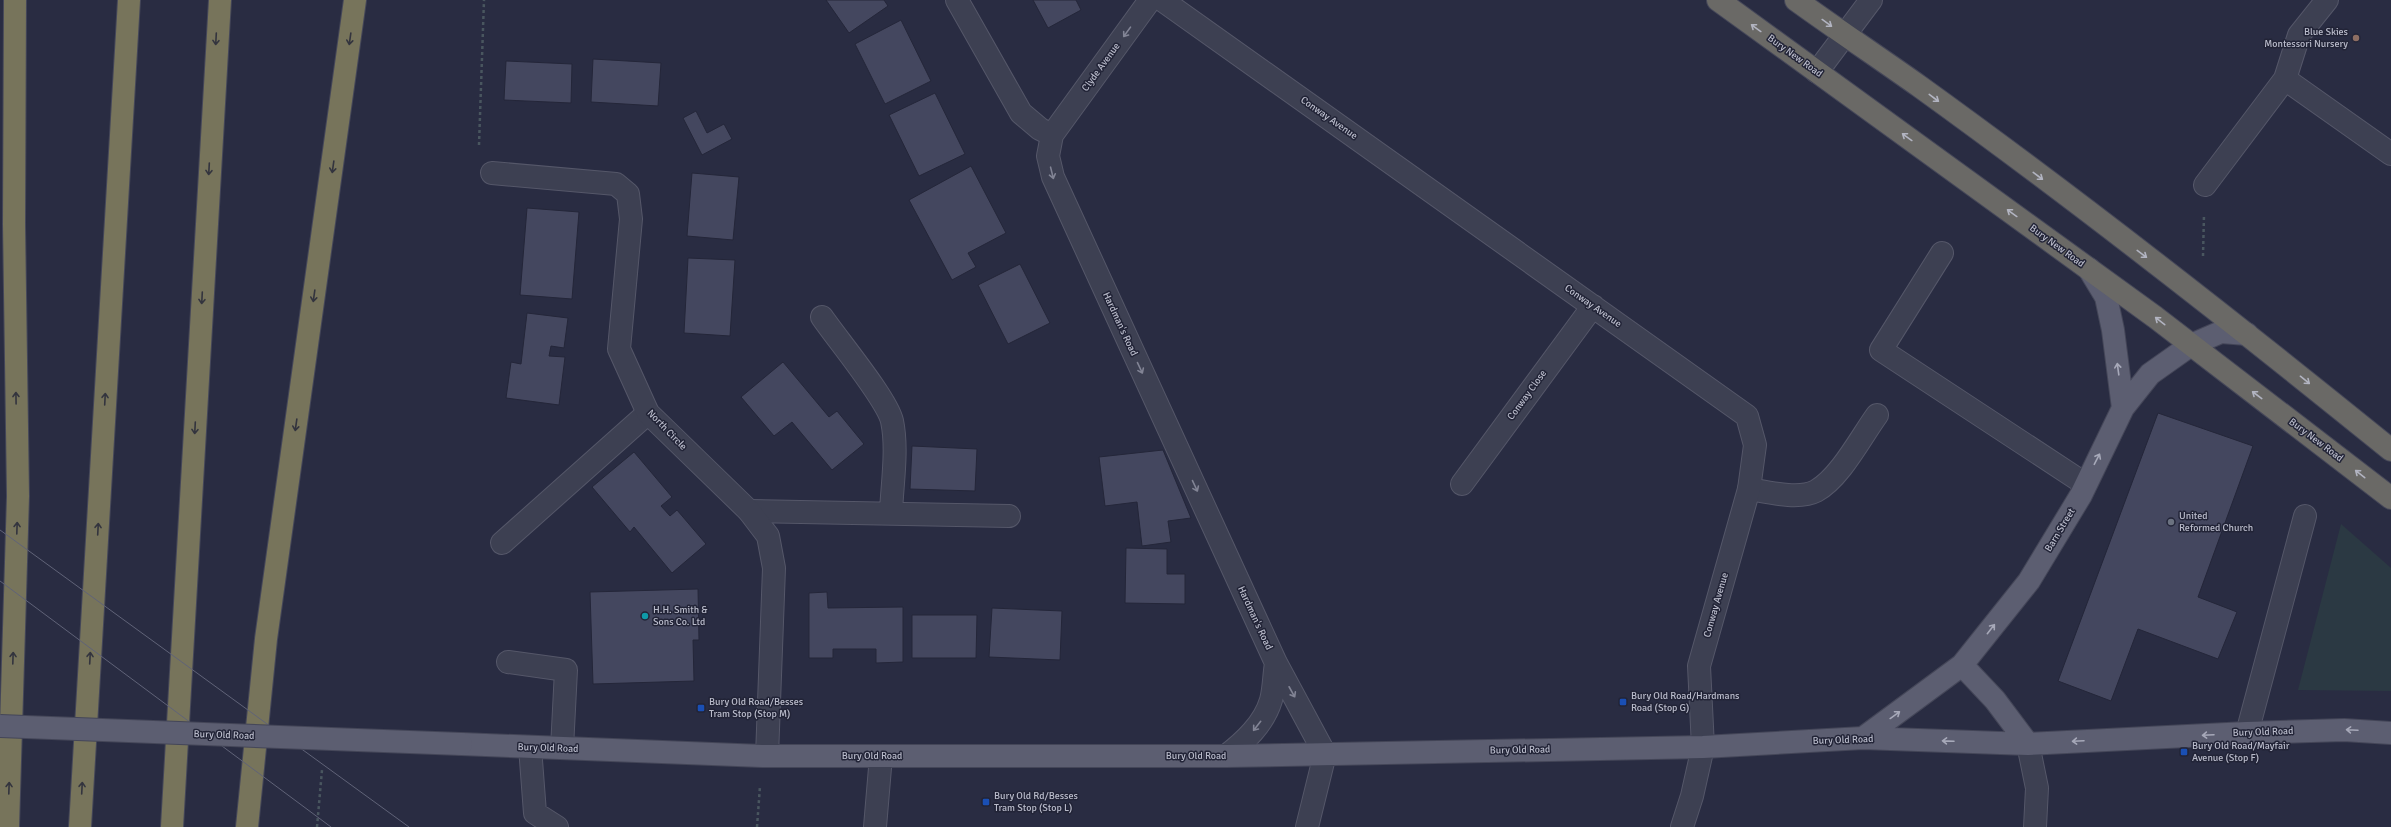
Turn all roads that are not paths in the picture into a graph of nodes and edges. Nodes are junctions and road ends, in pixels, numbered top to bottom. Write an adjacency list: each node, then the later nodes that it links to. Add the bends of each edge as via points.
1 (15, 0): 53 (highway, one-way to 1, via 18,496 14,224)
2 (129, 0): 54 (highway, one-way to 2)
3 (220, 0): 55 (highway, one-way to 55)
4 (355, 0): 56 (highway, one-way to 56, via 266,639)
5 (957, 0): 15 (street, via 1021,113 1040,129)
6 (1150, 0): 15 (street, Clyde Avenue, one-way to 15)
7 (1162, 0): 21 (street, Conway Avenue)
8 (1718, 0): 13 (highway, Bury New Road, one-way to 8)
9 (1796, 0): 12 (highway, one-way to 12)
10 (1871, 0): 12 (street)
11 (2327, 0): 14 (street, via 2299,36)
12 (1844, 35): 13 (street); 23 (highway, one-way to 23, via 1918,86)
13 (1817, 72): 20 (highway, Bury New Road, one-way to 13)
14 (2285, 79): 16 (street); 18 (street)
15 (1052, 135): 39 (street, Hardman's Road, one-way to 39, via 1048,156 1053,177)
16 (2391, 154)
17 (492, 173): 26 (street, North Circle, via 616,184 628,194 631,219 619,349)
18 (2205, 185)
19 (1942, 253): 30 (street, via 1881,350)
20 (2089, 269): 24 (highway, Bury New Road, one-way to 20); 25 (main road, one-way to 20, via 2114,330 2106,297)
21 (1592, 306): 29 (street, Conway Close); 31 (street, Conway Avenue, via 1747,416 1755,445)
22 (822, 317): 34 (street, via 884,404 892,421)
23 (2247, 334): 24 (main road, Barn Street, via 2221,332); 28 (highway, one-way to 28)
24 (2191, 344): 25 (main road, Barn Street, via 2150,374); 32 (highway, Bury New Road, one-way to 24)
25 (2124, 408): 30 (main road, Barn Street, one-way to 25)
26 (648, 412): 33 (street, North Circle); 37 (street)
27 (1877, 415): 31 (street, via 1832,479 1815,492 1787,495)
28 (2391, 450)
29 (1462, 484)
30 (2085, 484): 40 (main road, Barn Street, one-way to 30, via 2029,581 2081,495)
31 (1749, 489): 47 (street, Conway Avenue, via 1699,666)
32 (2391, 498)
33 (749, 511): 34 (street); 50 (street, North Circle, via 768,536 774,568)
34 (890, 513): 35 (street)
35 (1008, 516)
36 (2305, 516): 43 (street)
37 (502, 543)
38 (508, 662): 48 (street, via 566,670)
39 (1276, 663): 49 (street, Hardman's Road, one-way to 49); 52 (street, Hardman's Road, one-way to 52, via 1270,701 1261,721 1246,740)
40 (1962, 665): 44 (main road, Barn Street, one-way to 40); 45 (main road, via 1995,700)
41 (0, 726): 46 (main road, Bury Old Road, bridge)
42 (2391, 732): 43 (main road, Bury Old Road, one-way to 43, via 2344,730)
43 (2247, 733): 45 (main road, Bury Old Road, one-way to 45)
44 (1863, 738): 45 (main road, Bury Old Road, one-way to 44); 47 (main road, Bury Old Road)
45 (2028, 744): 61 (street, via 2037,788)
46 (530, 747): 48 (main road, Bury Old Road); 57 (street, via 535,813)
47 (1703, 747): 49 (main road, Bury Old Road); 60 (street, Conway Avenue)
48 (562, 748): 50 (main road, Bury Old Road)
49 (1325, 754): 52 (main road, Bury Old Road); 59 (street)
50 (767, 756): 51 (main road, Bury Old Road)
51 (882, 756): 52 (main road, Bury Old Road); 58 (street)
52 (1226, 756)
53 (8, 827)
54 (80, 827)
55 (172, 827)
56 (247, 827)
57 (557, 827)
58 (875, 827)
59 (1307, 827)
60 (1682, 827)
61 (2035, 827)

